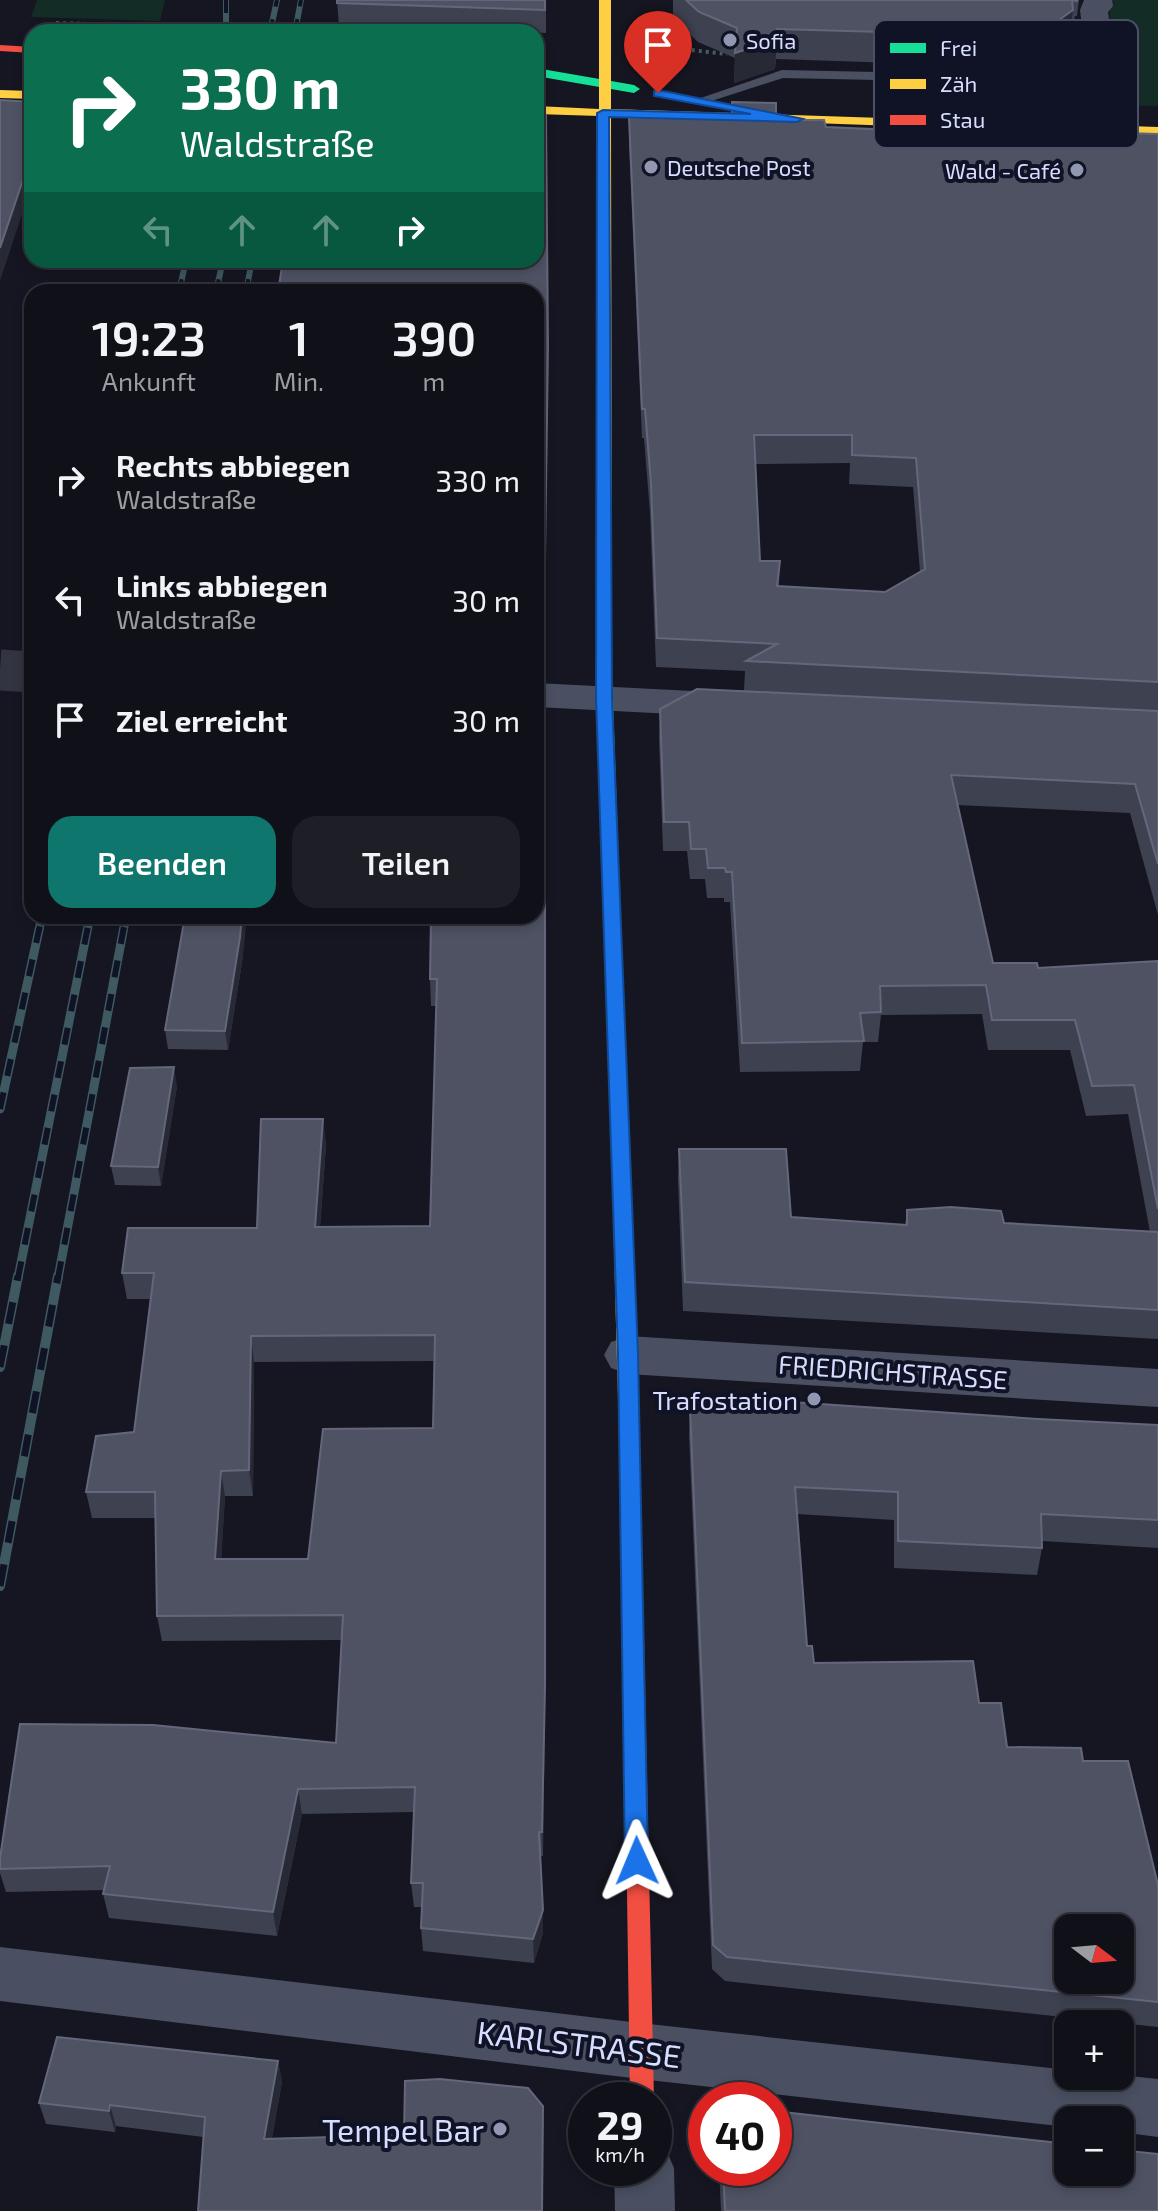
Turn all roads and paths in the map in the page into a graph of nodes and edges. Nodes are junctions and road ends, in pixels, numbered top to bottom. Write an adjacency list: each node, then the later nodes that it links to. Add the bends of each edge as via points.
1 (605, 0): 14 (street)
2 (1098, 0): 3 (street)
3 (1095, 20)
4 (66, 24): 5 (path)
5 (97, 24)
6 (637, 45): 7 (path)
7 (664, 47): 10 (path); 11 (path)
8 (0, 48): 9 (street)
9 (24, 50)
10 (736, 56)
11 (662, 68)
12 (544, 73): 14 (street)
13 (874, 76): 17 (lane, via 782,74)
14 (604, 83): 17 (street); 19 (street)
15 (0, 94): 16 (street)
16 (24, 95)
17 (699, 101): 20 (street)
18 (544, 110): 19 (street)
19 (603, 113): 20 (street); 25 (street)
20 (797, 119): 21 (street)
21 (874, 122)
22 (1138, 130): 23 (street)
23 (1158, 131)
24 (544, 695): 25 (street)
25 (604, 698): 26 (street); 27 (street)
26 (762, 706)
27 (628, 1355): 28 (street, FRIEDRICHSTRASSE); 30 (street)
28 (1158, 1388)
29 (0, 1974): 30 (street, KARLSTRASSE)
30 (641, 2076): 31 (street, KARLSTRASSE)
31 (1158, 2108)
32 (644, 2186): 33 (street)
33 (645, 2211)

